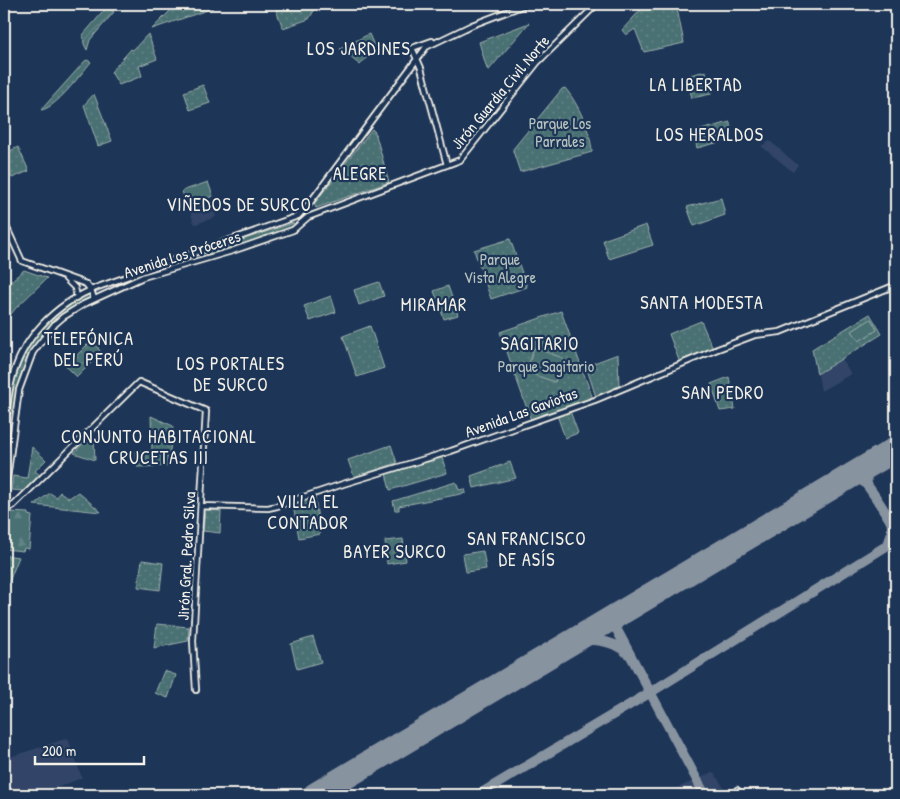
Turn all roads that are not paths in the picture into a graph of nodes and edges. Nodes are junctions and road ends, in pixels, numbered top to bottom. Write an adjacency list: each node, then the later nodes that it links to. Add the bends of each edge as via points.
1 (527, 4): 3 (main road)
2 (597, 4): 5 (main road, Jirón Guardia Civil Norte, via 537,63 462,158)
3 (445, 37): 4 (main road, via 430,44); 4 (main road, via 412,48)
4 (417, 58): 5 (main road); 10 (main road, Avenida Los Próceres, via 298,216)
5 (447, 165): 7 (main road, Jirón Guardia Civil Norte, via 308,217)
6 (4, 222): 8 (main road, via 22,261)
7 (300, 223): 12 (main road, Avenida Los Próceres, via 293,230 232,251 143,277)
8 (61, 276): 10 (main road, via 86,284); 11 (main road, via 68,280)
9 (896, 285): 18 (main road, Avenida Las Gaviotas, via 780,332 755,335 595,400 450,451 268,508)
10 (91, 290): 11 (main road, Avenida Los Próceres); 12 (main road)
11 (77, 297): 13 (main road, Avenida Los Próceres, via 53,313 25,346 11,382)
12 (94, 300): 14 (main road, Avenida Los Próceres, via 64,317 37,346 19,390)
13 (6, 418): 14 (main road); 15 (main road, Avenida Los Próceres)
14 (15, 420): 16 (main road, Avenida Los Próceres)
15 (4, 436)
16 (6, 466): 17 (main road, Avenida Los Próceres)
17 (4, 501)
18 (202, 506): 19 (main road, Jirón Gral. Pedro Silva, via 206,410 139,382 14,506); 20 (main road, Jirón Gral. Pedro Silva, via 194,644)
19 (4, 511)
20 (196, 690)
21 (737, 790): 22 (main road)
22 (742, 795)

